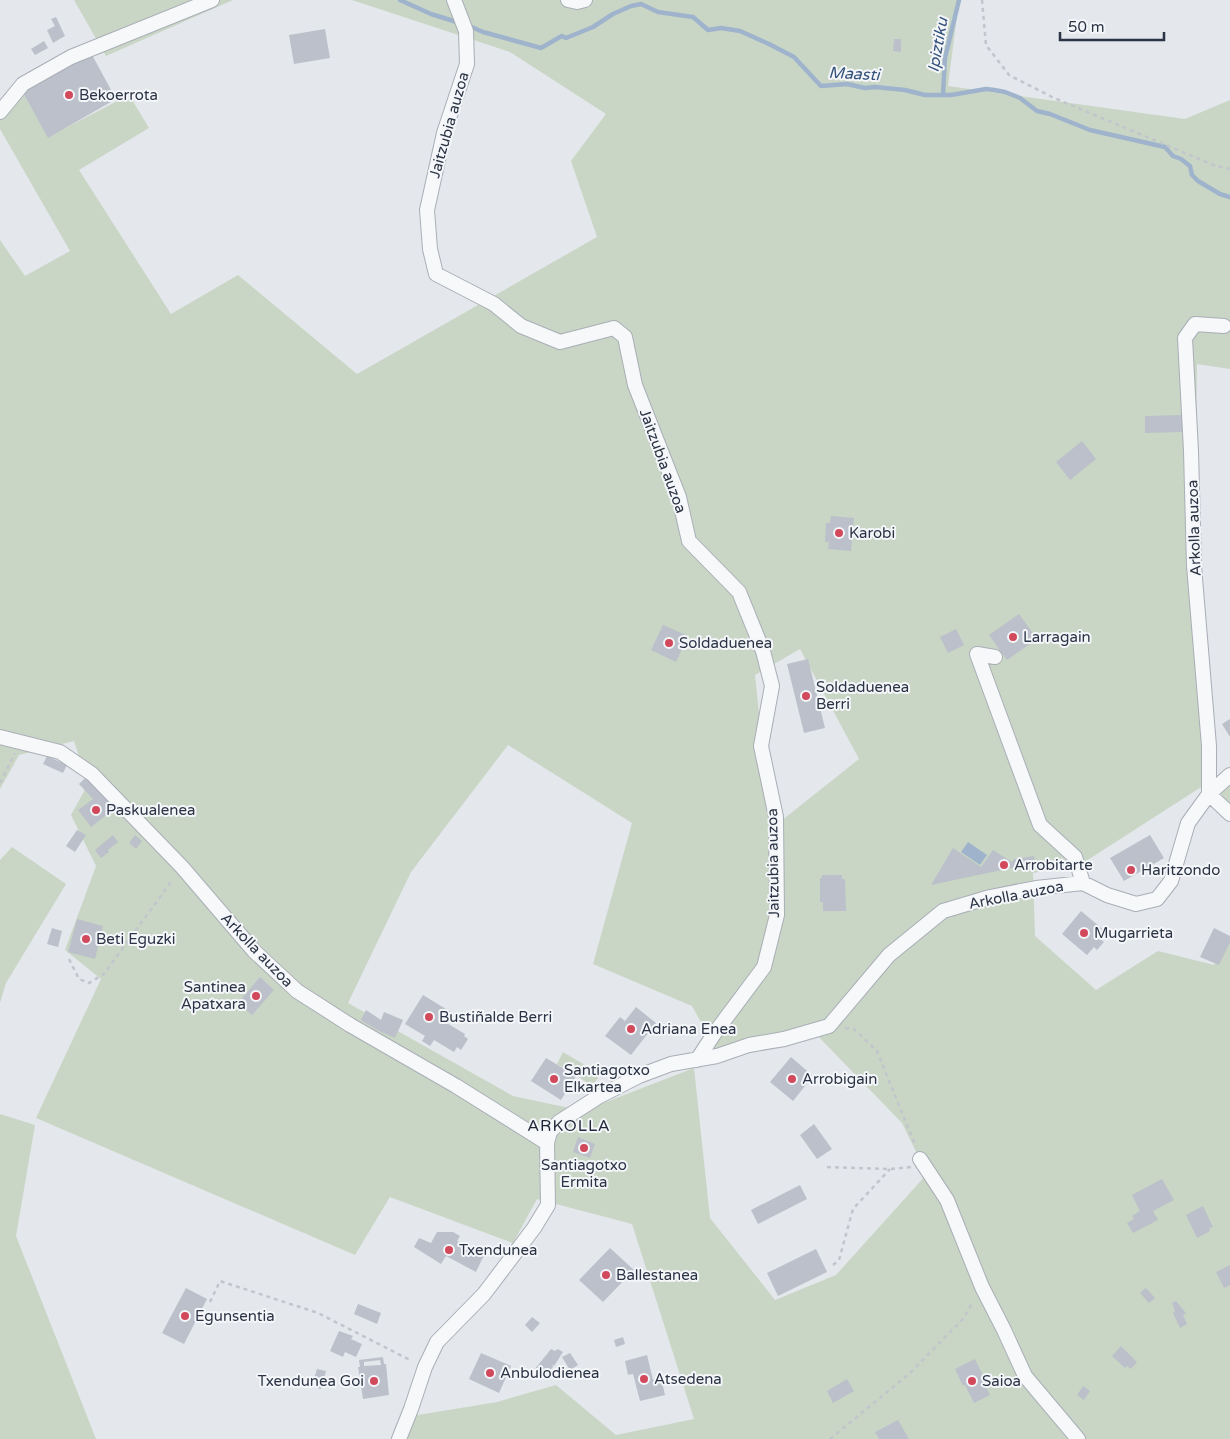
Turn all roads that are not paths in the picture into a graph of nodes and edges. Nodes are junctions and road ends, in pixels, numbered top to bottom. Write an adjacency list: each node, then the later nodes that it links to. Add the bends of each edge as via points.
1 (212, 0): 5 (street, via 71,56 23,84)
2 (568, 0): 3 (street)
3 (585, 0)
4 (456, 6): 13 (street, Jaitzubia auzoa, via 466,31 466,64 444,134 427,210 436,274 494,304 521,326 560,342 614,328 625,337 635,385 679,497 688,541 739,592 763,651 772,686 761,746 776,817 777,915 764,967)
5 (0, 112)
6 (1224, 326): 10 (street, Arkolla auzoa, via 1195,324 1185,338 1194,566 1209,746)
7 (995, 656): 12 (street, via 977,654 1027,794 1040,825 1075,857)
8 (0, 737): 14 (street, Arkolla auzoa, via 60,752 92,774 182,867 254,952 296,991)
9 (1230, 775): 10 (street, Arkolla auzoa)
10 (1209, 794): 11 (street); 12 (street, Arkolla auzoa, via 1188,823 1171,881 1157,899 1136,904)
11 (1230, 814)
12 (1082, 883): 13 (street, Arkolla auzoa, via 990,897 943,911 889,955 829,1026)
13 (697, 1060): 14 (street, via 671,1064 598,1097 559,1122 550,1132)
14 (547, 1143): 16 (street, via 548,1205 484,1294 437,1342)
15 (920, 1159): 17 (street, via 947,1200 982,1287 1025,1376)
16 (398, 1439)
17 (1078, 1439)

